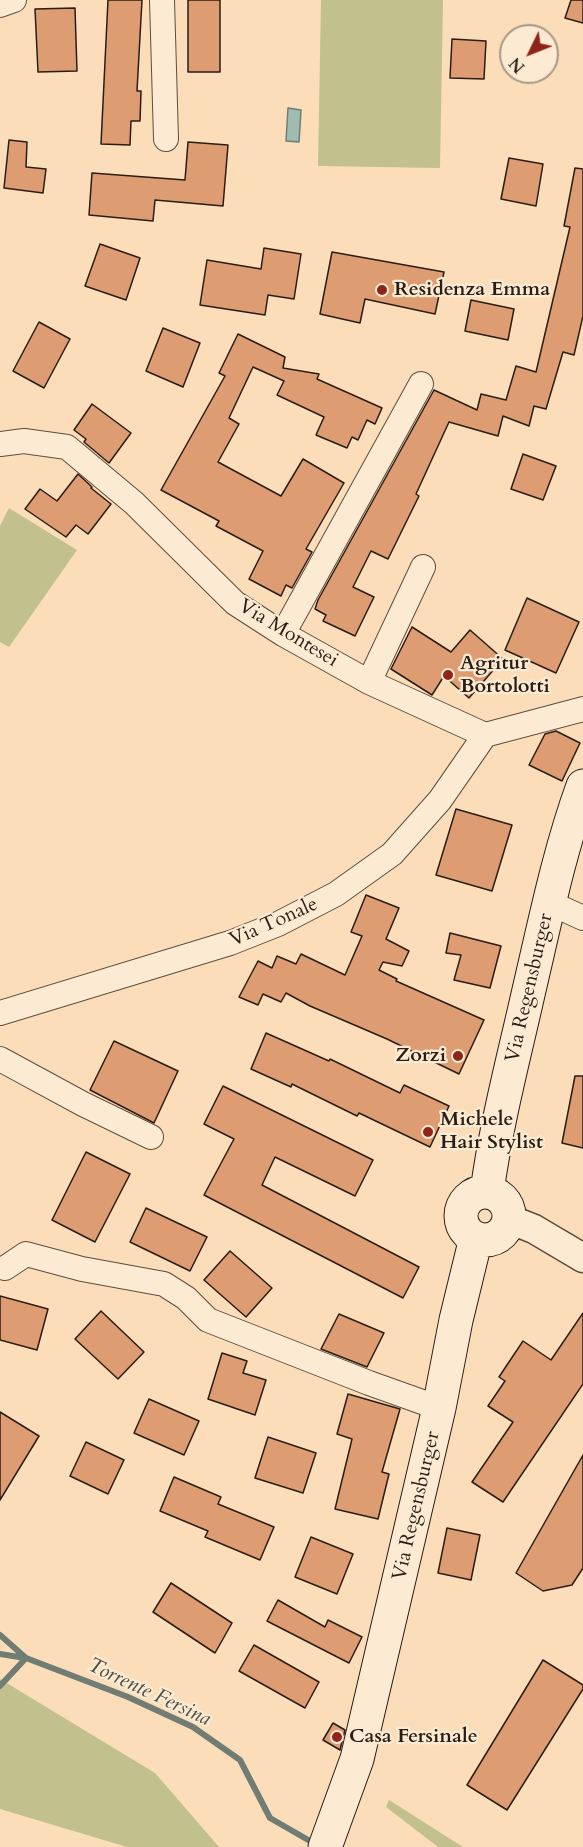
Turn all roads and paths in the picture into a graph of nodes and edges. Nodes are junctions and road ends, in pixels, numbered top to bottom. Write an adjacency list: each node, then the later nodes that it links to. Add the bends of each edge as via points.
1 (14, 0): 3 (street)
2 (162, 0): 4 (street)
3 (0, 5)
4 (166, 139)
5 (421, 384): 8 (street)
6 (0, 444): 8 (street, Via Montesei, via 24,441 67,447 135,503 235,603)
7 (423, 567): 9 (street)
8 (283, 634): 9 (street, Via Montesei)
9 (369, 682): 11 (street, Via Montesei)
10 (583, 709): 11 (street)
11 (485, 735): 15 (street, Via Tonale, via 440,800 393,854 336,894 230,943)
12 (583, 786): 13 (main road, Via Regensburger)
13 (550, 903): 14 (street); 18 (main road, Via Regensburger, via 500,1114)
14 (583, 918)
15 (0, 1013)
16 (0, 1059): 17 (street)
17 (151, 1137)
18 (487, 1192): 19 (main road, via 503,1200); 20 (main road, via 468,1200 461,1213 464,1228)
19 (509, 1219): 20 (main road, via 499,1236); 21 (street)
20 (476, 1238): 23 (main road, Via Regensburger)
21 (583, 1258)
22 (5, 1268): 23 (street, via 26,1254 164,1284 186,1298 208,1320)
23 (439, 1408): 24 (main road, Via Regensburger, via 353,1772)
24 (325, 1847)

